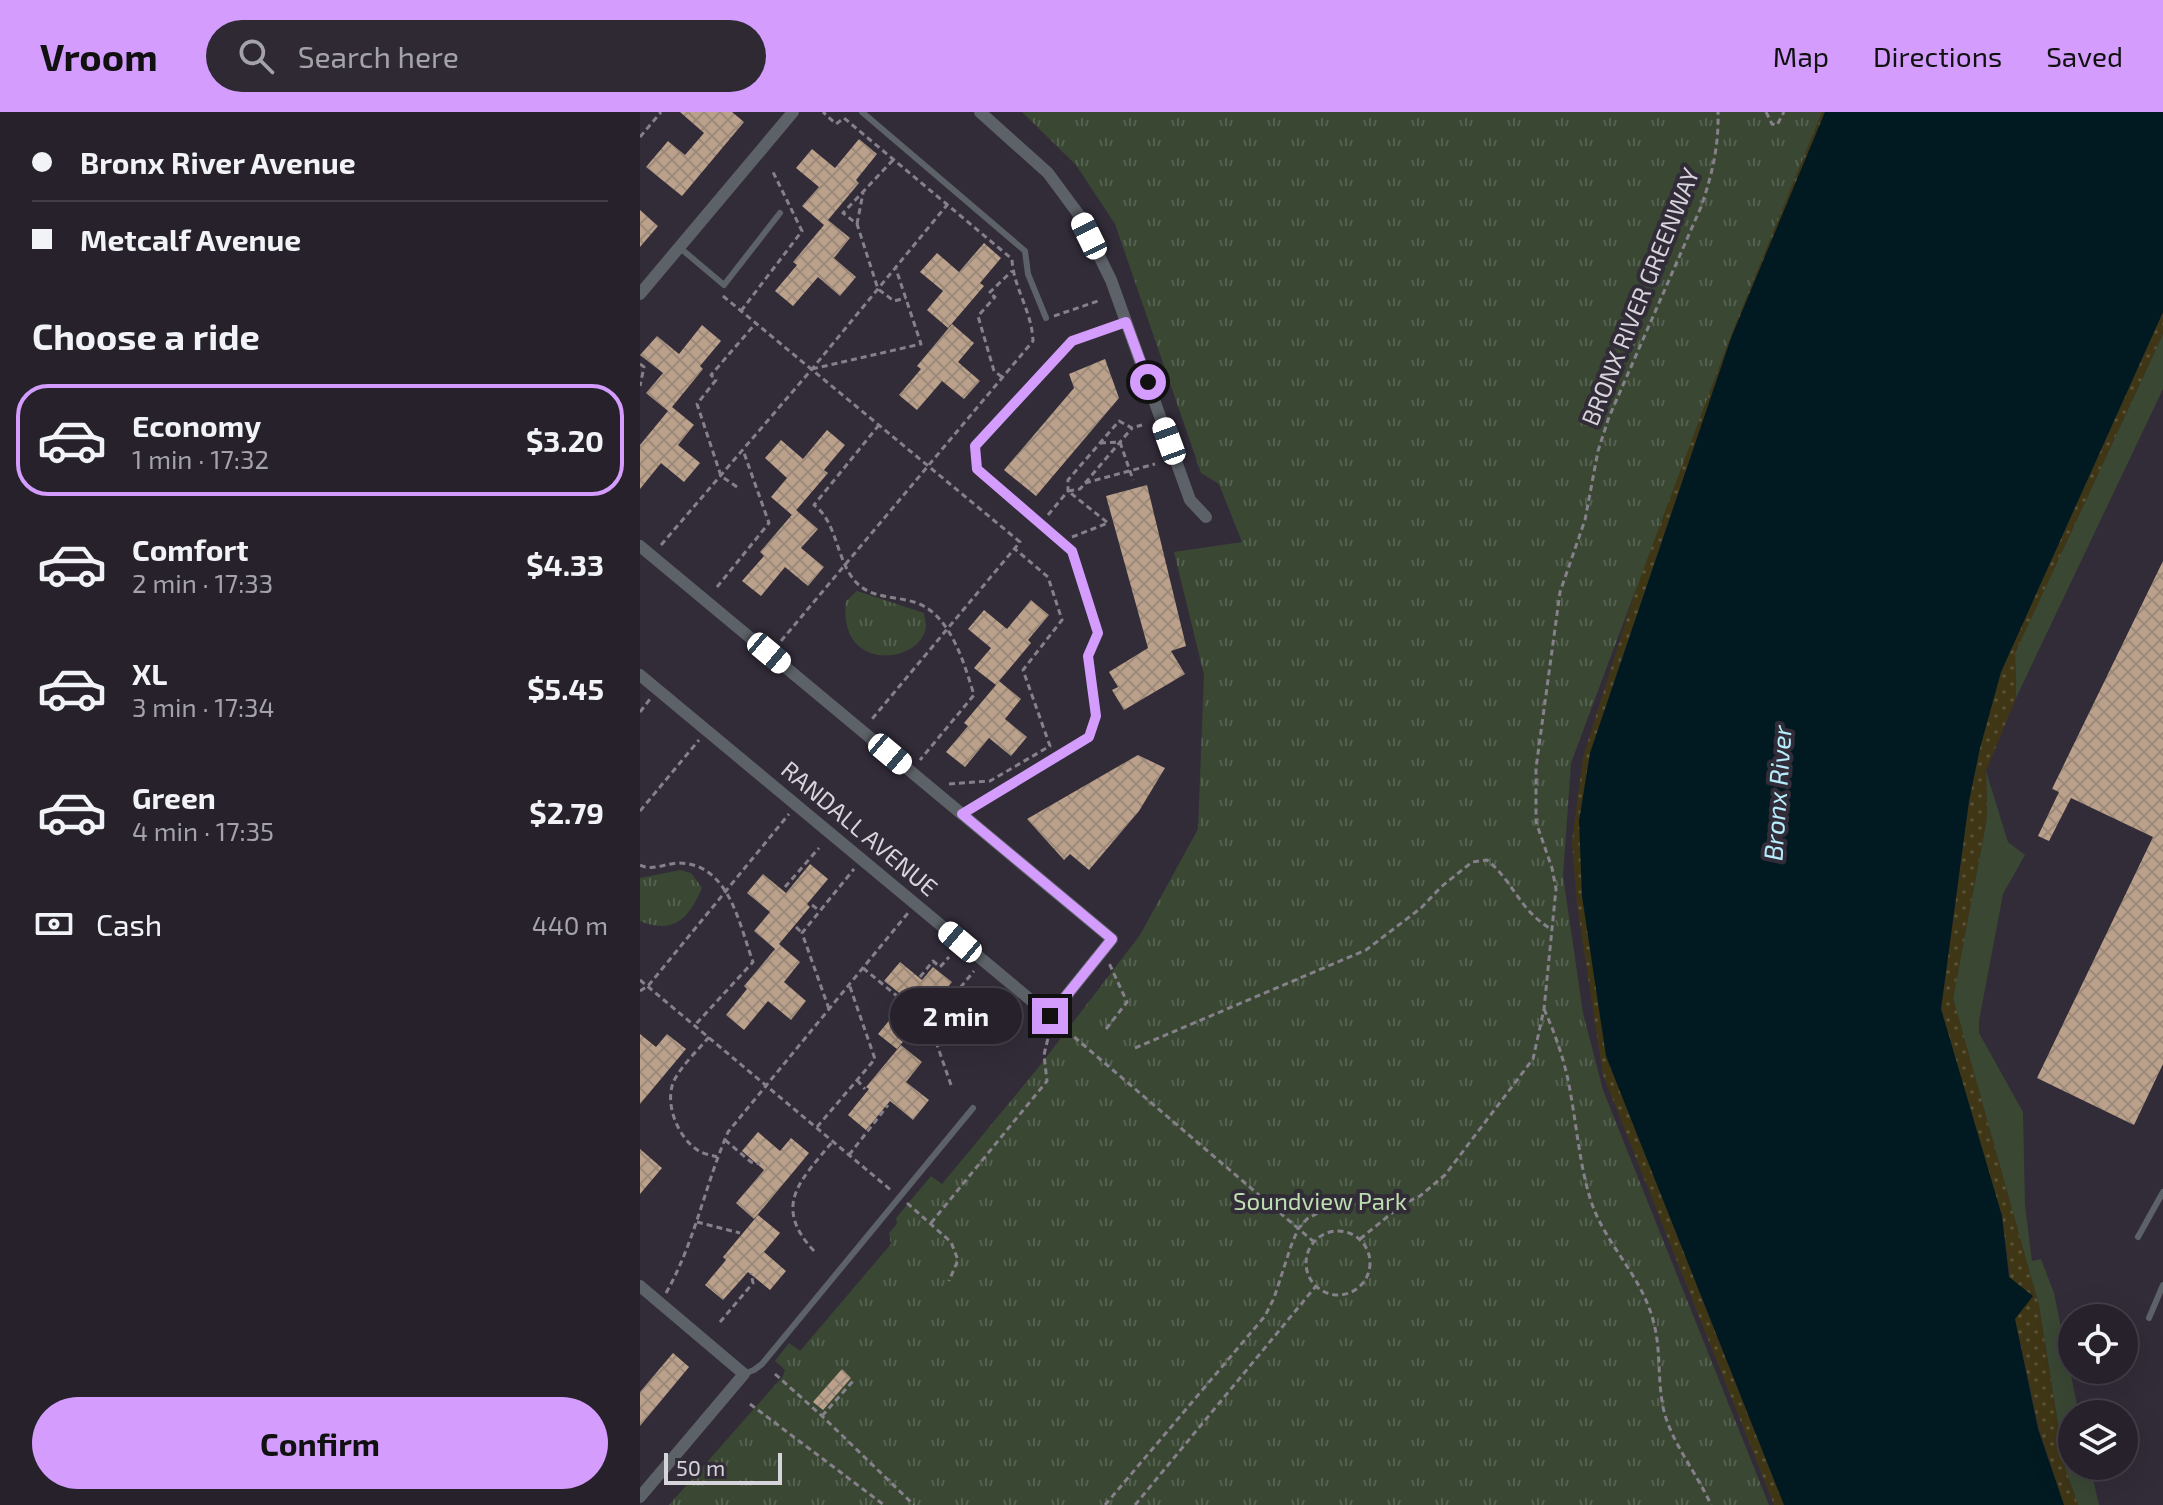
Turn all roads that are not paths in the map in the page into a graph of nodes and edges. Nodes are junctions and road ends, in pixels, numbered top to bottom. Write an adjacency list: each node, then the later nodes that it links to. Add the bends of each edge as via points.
1 (793, 112): 5 (street)
2 (862, 112): 7 (lane, via 1025,251 1028,274)
3 (980, 112): 8 (street, via 1048,173 1079,215)
4 (780, 213): 5 (lane, via 724,285)
5 (679, 247): 6 (street)
6 (640, 294)
7 (1046, 318)
8 (1126, 322): 9 (street, via 1190,500); 12 (lane, via 1072,341 975,446 977,469 1072,551 1098,633 1088,656 1096,716 1089,737)
9 (1206, 517)
10 (640, 546): 12 (street)
11 (640, 675): 12 (street, RANDALL AVENUE, via 1050,1016 1112,939)
12 (962, 814)
13 (973, 1108): 19 (lane, via 762,1364)
14 (2163, 1192): 15 (lane)
15 (2138, 1237)
16 (2163, 1285): 18 (lane)
17 (640, 1286): 19 (street)
18 (2149, 1318)
19 (744, 1374): 20 (street)
20 (640, 1497)

